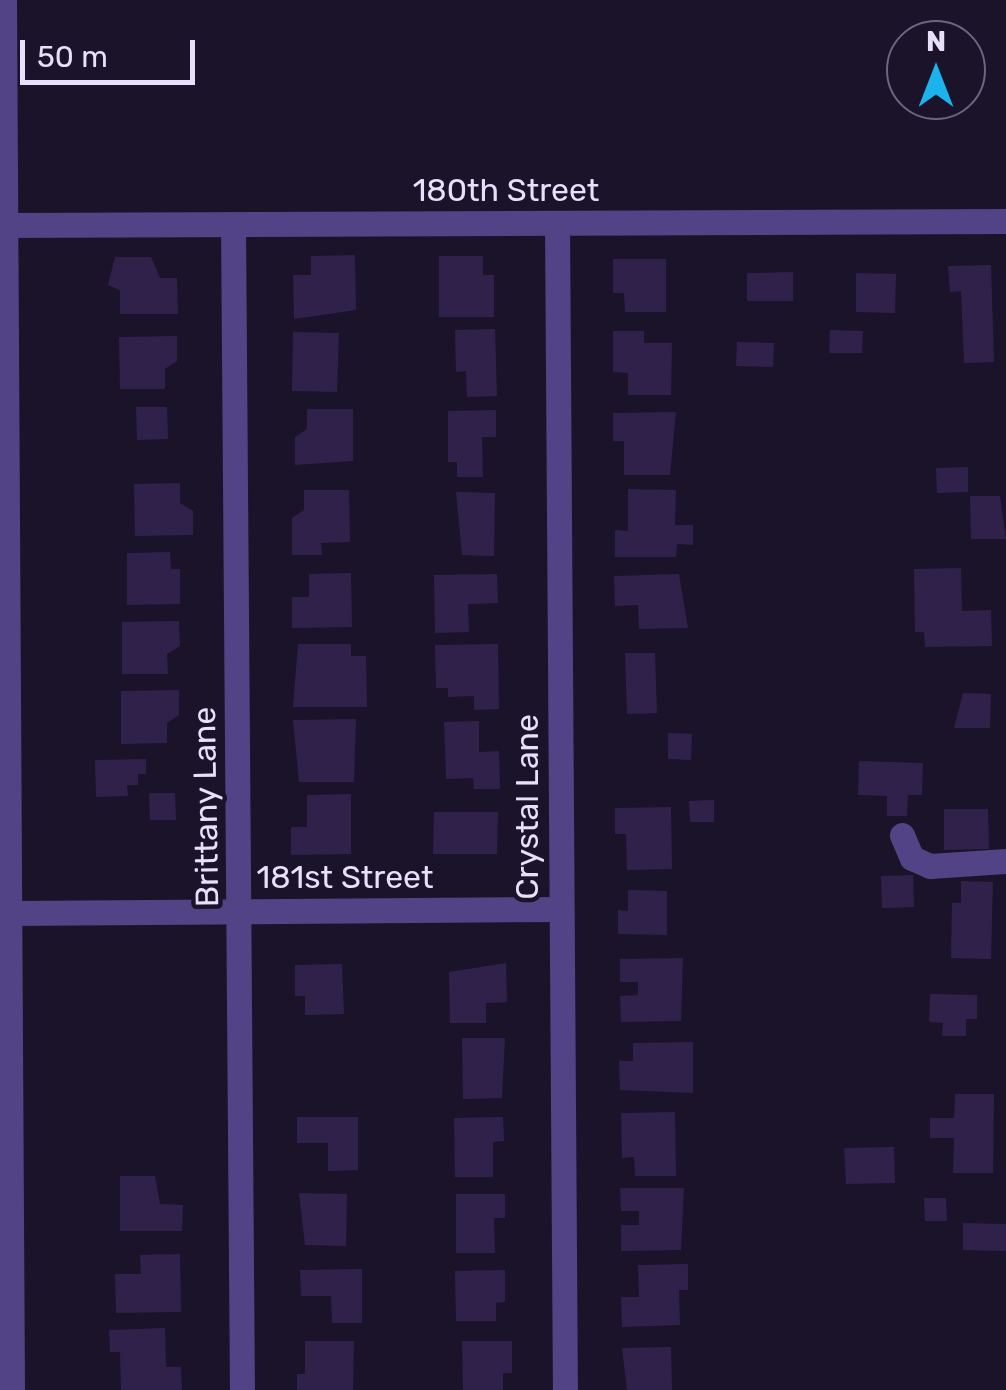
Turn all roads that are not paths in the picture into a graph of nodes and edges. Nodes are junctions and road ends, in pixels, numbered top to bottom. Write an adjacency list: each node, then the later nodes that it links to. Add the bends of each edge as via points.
1 (4, 0): 5 (street)
2 (1006, 221): 3 (street, 180th Street)
3 (556, 223): 4 (street, 180th Street); 10 (street, Crystal Lane)
4 (233, 224): 5 (street, 180th Street); 9 (street, Brittany Lane)
5 (6, 225): 6 (street)
6 (3, 328): 11 (street)
7 (902, 835): 8 (street, via 912,858 930,866)
8 (1006, 861)
9 (239, 909): 10 (street, 181st Street); 11 (street, 181st Street); 13 (street, Brittany Lane)
10 (560, 909): 14 (street, Crystal Lane)
11 (10, 913): 12 (street)
12 (12, 1390)
13 (242, 1390)
14 (565, 1390)

